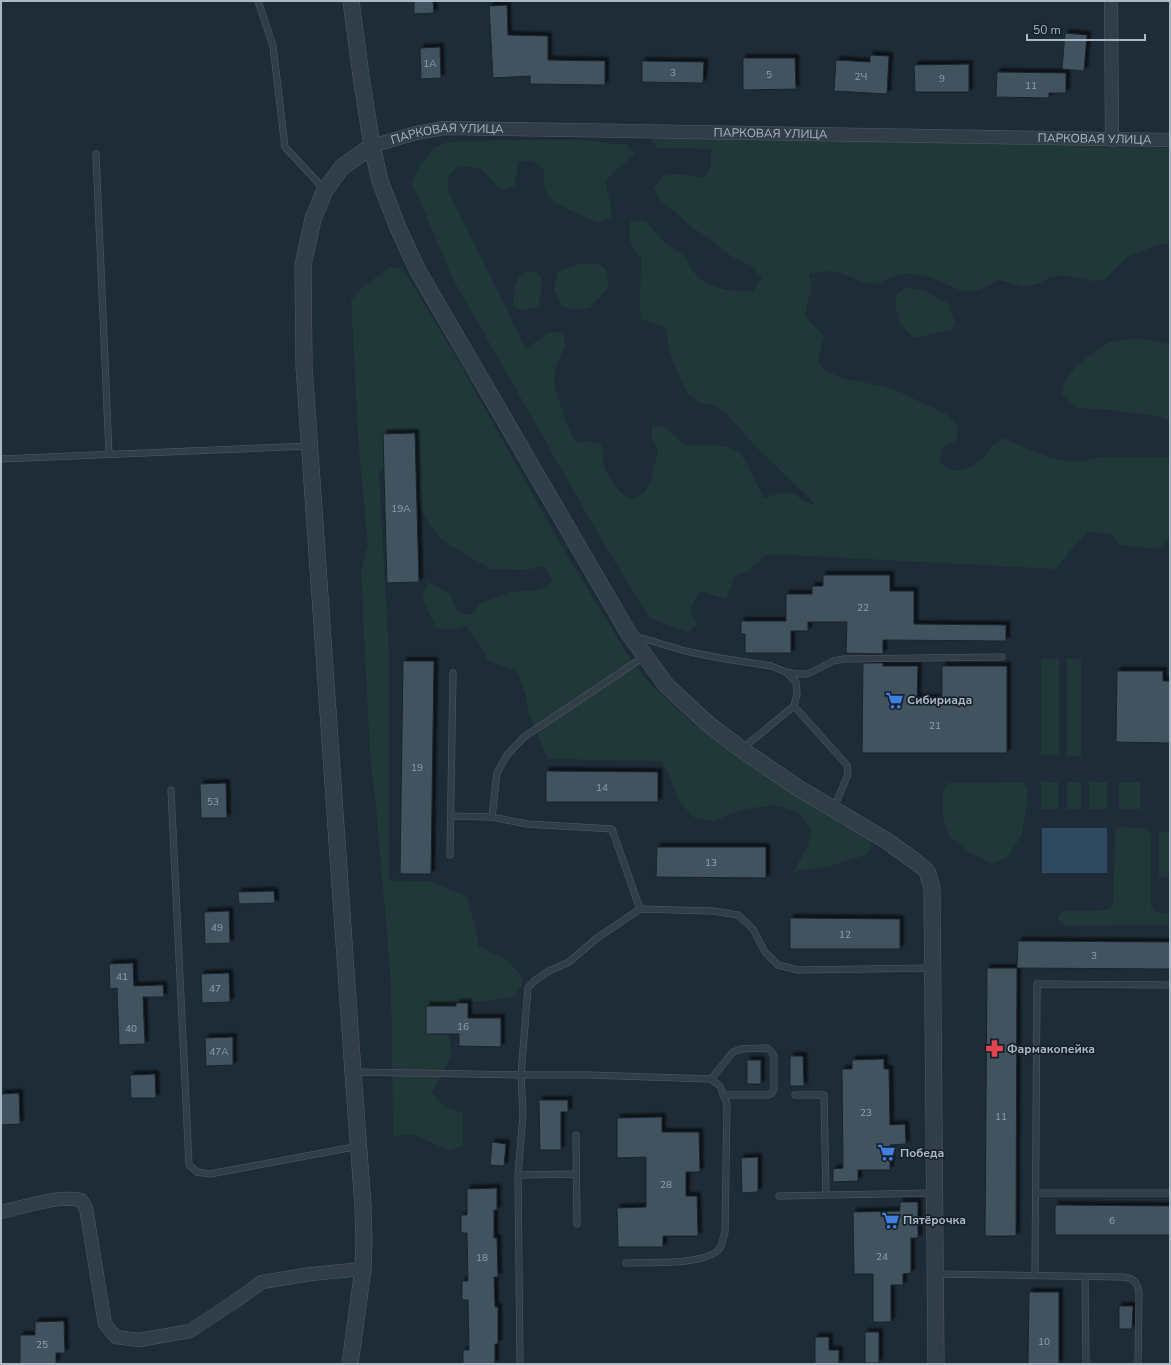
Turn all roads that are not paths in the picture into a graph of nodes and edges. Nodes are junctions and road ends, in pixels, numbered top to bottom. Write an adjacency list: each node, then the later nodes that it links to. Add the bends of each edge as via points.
1 (258, 1): 8 (lane, via 273,46 285,147)
2 (351, 1): 6 (street)
3 (1111, 1): 4 (street)
4 (1112, 140): 5 (street, ПАРКОВАЯ УЛИЦА); 6 (street, ПАРКОВАЯ УЛИЦА, via 444,128)
5 (1170, 140)
6 (372, 146): 8 (street, via 342,167); 12 (street, via 383,188 418,271)
7 (96, 154): 10 (lane)
8 (325, 190): 9 (street, via 314,219 304,265 304,366)
9 (310, 446): 10 (lane); 27 (street)
10 (109, 454): 11 (lane)
11 (1, 458)
12 (629, 634): 13 (street); 15 (lane, via 685,650 771,666)
13 (645, 656): 18 (street, via 667,686 707,723); 22 (lane, via 524,737 507,755 497,773)
14 (1002, 657): 15 (lane, via 844,659 833,661 808,674)
15 (786, 672): 17 (lane, via 796,682)
16 (453, 673): 21 (lane)
17 (794, 706): 18 (lane); 20 (lane, via 846,765 848,774)
18 (741, 749): 20 (street)
19 (171, 790): 33 (lane, via 189,1165 198,1172 210,1174)
20 (833, 809): 25 (street, via 887,841 927,871 932,888)
21 (451, 816): 22 (lane); 23 (lane)
22 (492, 817): 24 (lane, via 527,824 612,829)
23 (450, 855)
24 (640, 909): 25 (lane, via 713,911 738,915 753,929 766,952 778,965 798,970); 28 (lane, via 597,938 569,962 534,981 528,988)
25 (933, 968): 36 (street)
26 (1170, 985): 37 (lane, via 1037,984)
27 (353, 1072): 28 (lane); 33 (street)
28 (522, 1076): 29 (lane, via 588,1075); 34 (lane)
29 (711, 1079): 30 (lane, via 720,1086); 30 (lane, via 734,1052 741,1048 767,1048 771,1051 774,1056 772,1093)
30 (724, 1095): 43 (lane, via 727,1104 725,1210 720,1249 709,1256 691,1261)
31 (795, 1095): 39 (lane, via 824,1095)
32 (576, 1136): 35 (lane)
33 (359, 1146): 44 (street, via 363,1206)
34 (518, 1174): 35 (lane); 49 (lane)
35 (576, 1174): 42 (lane)
36 (934, 1193): 39 (lane); 45 (street)
37 (1036, 1193): 38 (lane); 46 (lane)
38 (1170, 1193)
39 (826, 1195): 40 (lane)
40 (779, 1196)
41 (1, 1212): 44 (street, via 52,1200 81,1200 86,1208 105,1324 116,1337 139,1340 190,1331 262,1282 311,1274)
42 (577, 1224)
43 (626, 1263)
44 (363, 1270): 48 (street)
45 (936, 1274): 46 (lane); 50 (street)
46 (1035, 1276): 47 (lane)
47 (1085, 1277): 51 (lane); 52 (lane, via 1124,1277 1133,1279 1138,1284)
48 (350, 1364)
49 (520, 1364)
50 (936, 1364)
51 (1086, 1364)
52 (1138, 1364)

